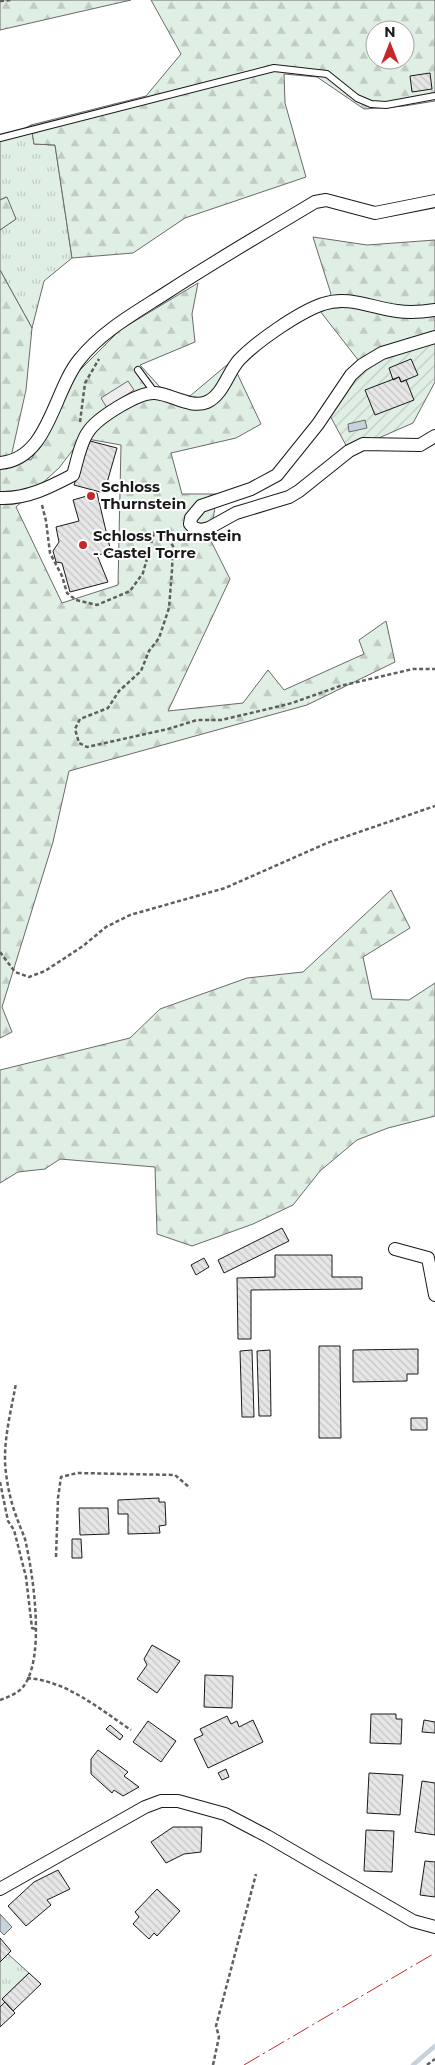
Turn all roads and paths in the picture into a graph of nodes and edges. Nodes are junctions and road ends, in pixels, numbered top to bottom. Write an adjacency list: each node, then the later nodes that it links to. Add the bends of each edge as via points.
1 (12, 0): 2 (path)
2 (0, 1)
3 (435, 96): 4 (lane, via 386,105 371,104 357,98 327,74 274,68)
4 (0, 138)
5 (435, 201): 13 (street, via 375,213 326,200 315,202 243,244 118,324 90,347 72,370 31,450 15,461)
6 (435, 310): 10 (street, via 396,311 353,301 324,303 248,351 209,401 188,402)
7 (435, 337): 12 (street, via 382,353 362,365 351,375 318,424 276,475 251,489 201,506 190,524 201,530 210,528 236,513 288,497 363,444 411,446 420,445)
8 (99, 359): 11 (path, via 85,383)
9 (138, 370): 10 (lane)
10 (155, 393): 14 (street, via 139,396 97,423 87,433 73,475)
11 (80, 424)
12 (435, 436)
13 (0, 464)
14 (38, 492): 15 (street); 16 (path, via 50,553 67,593 76,600 98,605 130,591 143,573 154,533 165,535 173,546 169,608 159,638 148,651 142,671 119,691 108,708 80,719 75,729 79,743 87,746 197,720 221,720 292,703 340,686 413,669)
15 (0, 498)
16 (435, 669)
17 (435, 806): 18 (path, via 327,842 225,888 130,915 106,927 45,971 29,977 15,972)
18 (0, 952)
19 (395, 1249): 20 (street, via 428,1258)
20 (435, 1295)
21 (16, 1383): 25 (path, via 5,1443 5,1472 12,1504 25,1537)
22 (0, 1482): 25 (path, via 8,1521 14,1530 26,1577 32,1628)
23 (190, 1488): 24 (path, via 175,1475 77,1473 61,1477)
24 (56, 1557)
25 (36, 1629): 26 (path, via 37,1641)
26 (27, 1678): 27 (path, via 17,1693); 28 (path, via 54,1682)
27 (0, 1700)
28 (131, 1730)
29 (256, 1874): 33 (path, via 216,2026 219,2038)
30 (0, 1889): 31 (street, via 145,1807 161,1802 178,1802 225,1814 413,1921)
31 (435, 1927)
32 (435, 2059): 34 (path)
33 (213, 2065)
34 (427, 2065)

